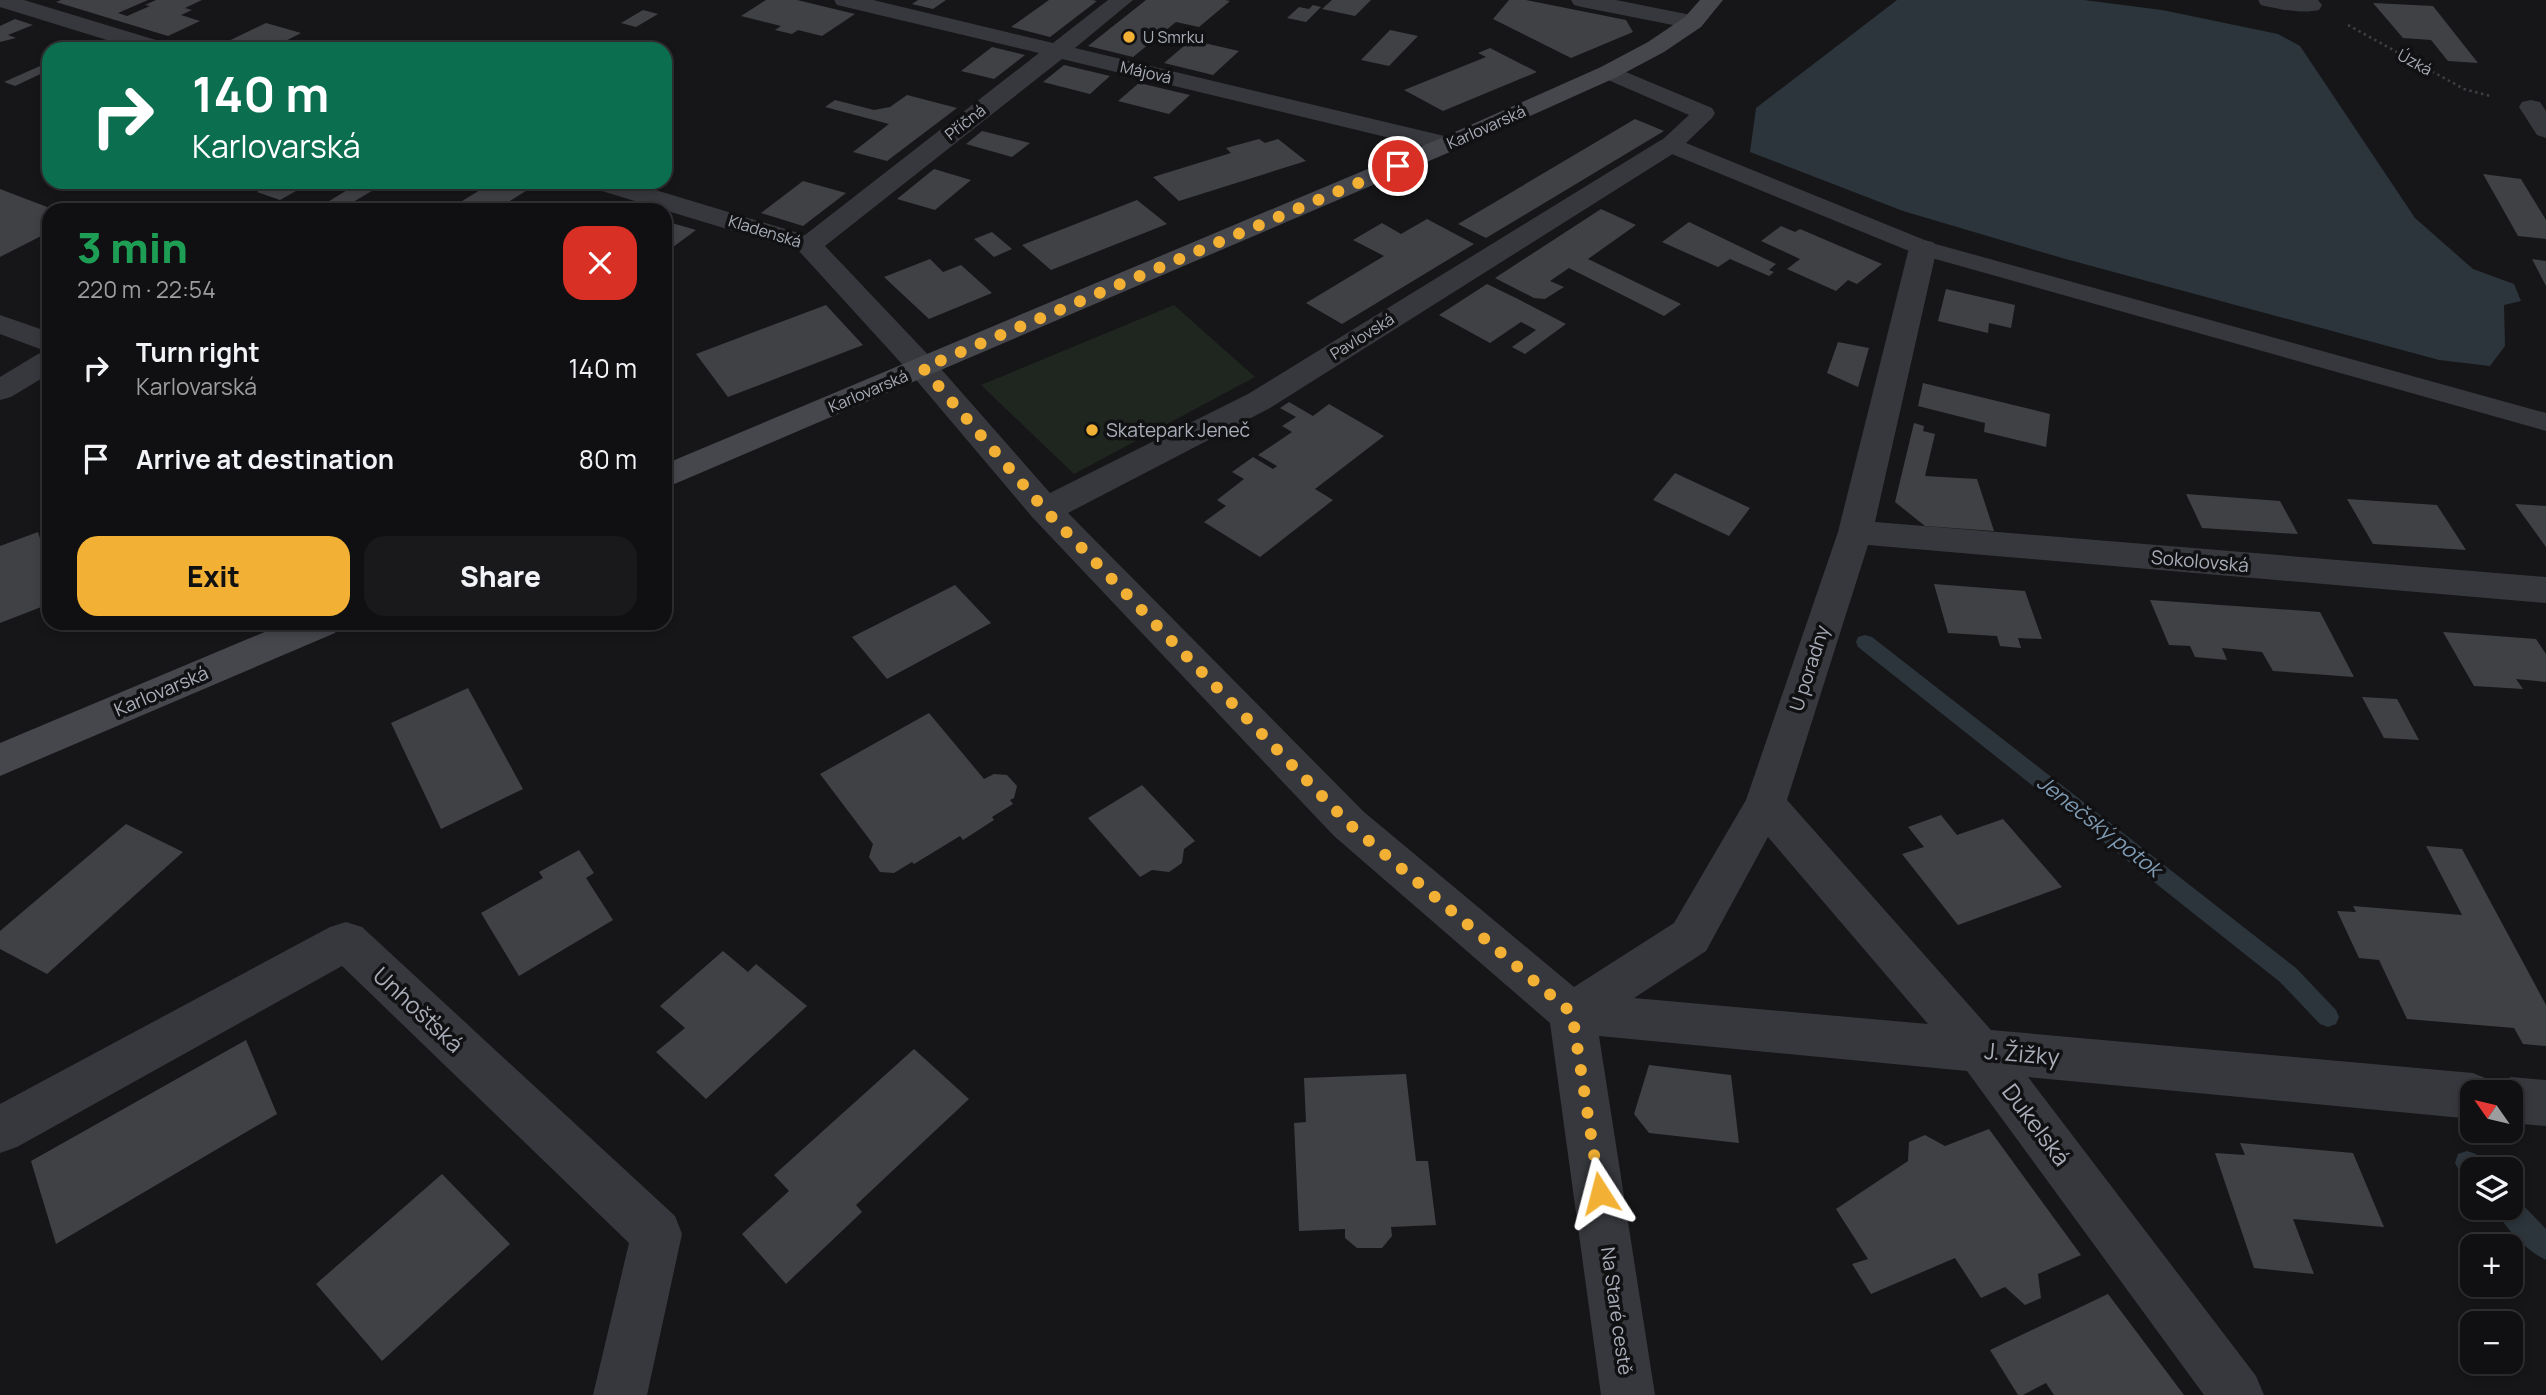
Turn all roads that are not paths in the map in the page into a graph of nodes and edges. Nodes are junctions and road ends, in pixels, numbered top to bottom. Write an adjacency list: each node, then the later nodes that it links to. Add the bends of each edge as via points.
1 (845, 0): 10 (street, Májová)
2 (1122, 0): 10 (street, Příčná)
3 (1582, 0): 8 (street)
4 (1712, 0): 8 (main road, Karlovarská)
5 (2269, 0): 6 (street)
6 (2309, 2)
7 (12, 5): 9 (street)
8 (1693, 22): 11 (main road, Karlovarská)
9 (137, 42)
10 (1056, 51): 14 (street, Májová); 19 (street, Příčná)
11 (1609, 72): 14 (main road, Karlovarská); 15 (lane, via 1704,113)
12 (2539, 107): 13 (street)
13 (2546, 130)
14 (1448, 144): 24 (main road, Karlovarská)
15 (1670, 145): 20 (lane); 28 (street, Pavlovská, via 1259,401)
16 (624, 189): 17 (street, Kladenská)
17 (670, 203)
18 (672, 204): 19 (street, Kladenská)
19 (809, 245): 24 (street, Kladenská)
20 (1923, 248): 26 (lane); 29 (street, U poradny)
21 (0, 324): 22 (street)
22 (42, 340)
23 (42, 365): 25 (street)
24 (923, 368): 27 (main road, Karlovarská); 28 (street)
25 (0, 390)
26 (2546, 422)
27 (672, 474)
28 (1045, 510): 34 (street, via 1349,824)
29 (1855, 532): 30 (street, Sokolovská); 33 (street, U poradny)
30 (2546, 590)
31 (306, 630): 32 (main road, Karlovarská)
32 (0, 760)
33 (1765, 804): 34 (street, U poradny, via 1690,937); 35 (street, Dukelská)
34 (1572, 1013): 35 (street, J. Žižky); 41 (street, Na Staré cestě)
35 (1979, 1050): 36 (street, J. Žižky); 42 (street, Dukelská)
36 (2460, 1095)
37 (2524, 1101): 38 (street)
38 (2546, 1103)
39 (0, 1129): 40 (street, Unhošťská, via 346,941 657,1234)
40 (620, 1395)
41 (1628, 1395)
42 (2237, 1395)

